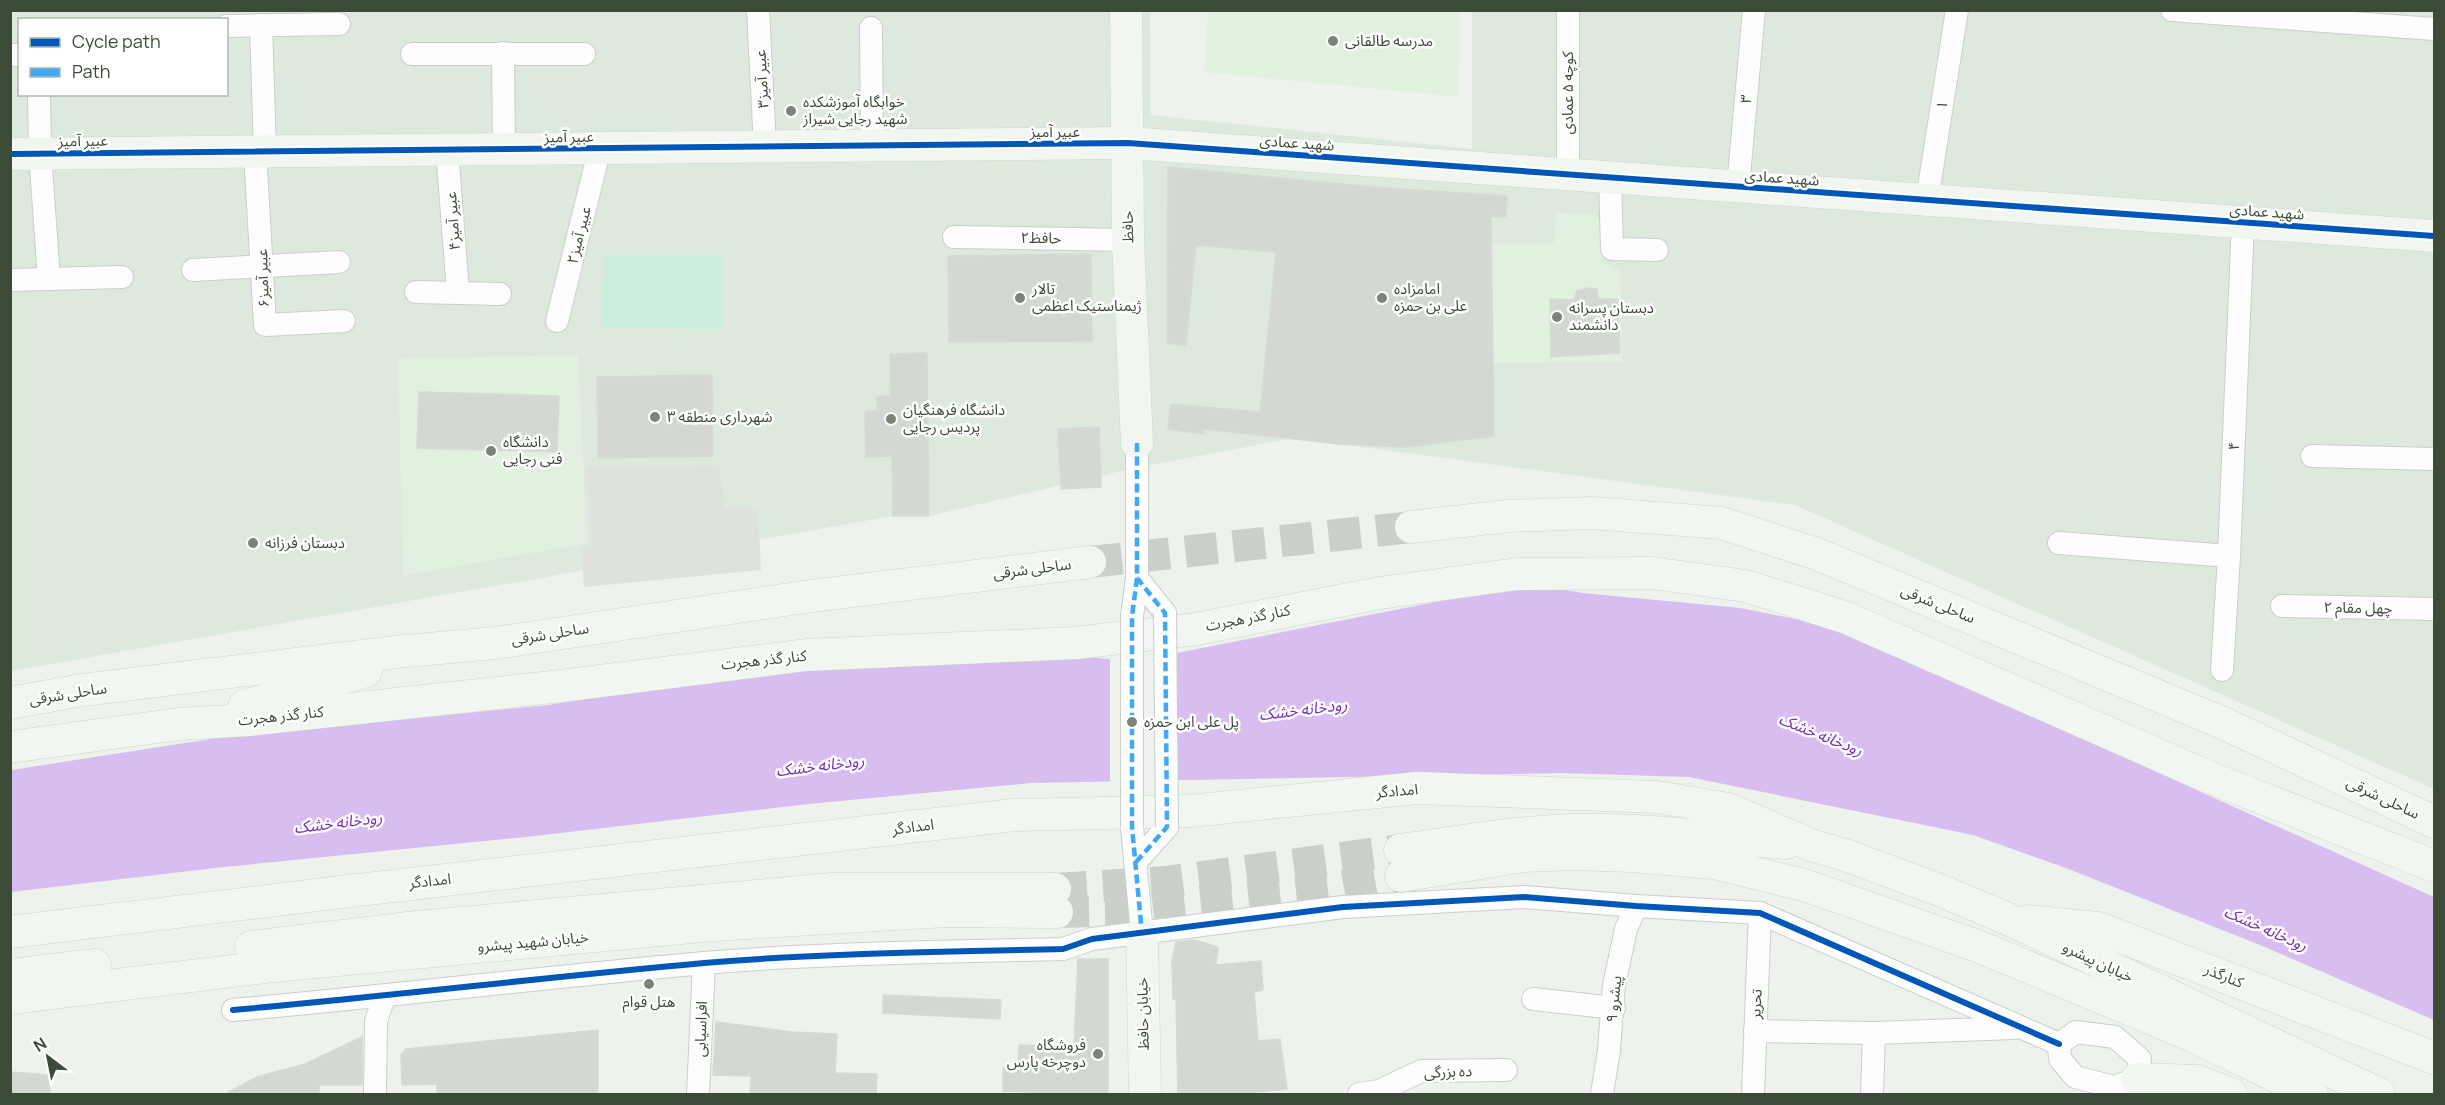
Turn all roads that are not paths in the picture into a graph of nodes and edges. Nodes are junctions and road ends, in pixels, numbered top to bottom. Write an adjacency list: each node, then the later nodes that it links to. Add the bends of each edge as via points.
1 (758, 10): 20 (street, ۳عبیر آمیز)
2 (1126, 10): 18 (main road, حافظ)
3 (1568, 10): 26 (street, کوچه ۵ عمادی)
4 (1754, 10): 28 (street, ۳)
5 (1957, 10): 29 (street, ۱)
6 (2172, 10): 7 (street)
7 (2236, 13): 8 (street)
8 (2396, 19): 13 (street)
9 (339, 24): 10 (street)
10 (261, 25): 11 (street); 24 (street, ۶عبیر آمیز)
11 (228, 26)
12 (871, 28): 19 (street)
13 (2434, 30)
14 (503, 53): 15 (street); 16 (street); 22 (street)
15 (412, 54)
16 (584, 54)
17 (39, 96): 25 (street)
18 (1128, 143): 19 (main road, عبیر آمیز); 26 (main road, شهید عمادی); 33 (main road, حافظ)
19 (873, 146): 20 (main road, عبیر آمیز)
20 (765, 147): 21 (main road, عبیر آمیز)
21 (600, 148): 22 (main road, عبیر آمیز); 45 (street, ۲عبیر آمیز)
22 (504, 149): 23 (main road, عبیر آمیز)
23 (447, 150): 24 (main road, عبیر آمیز); 42 (street, ۴عبیر آمیز)
24 (260, 151): 25 (main road, عبیر آمیز); 36 (street, ۶عبیر آمیز)
25 (25, 154): 39 (street)
26 (1568, 175): 27 (main road, شهید عمادی)
27 (1610, 177): 28 (main road, شهید عمادی); 34 (street, via 1612,249)
28 (1738, 187): 29 (main road, شهید عمادی)
29 (1927, 200): 30 (main road, شهید عمادی)
30 (2243, 222): 31 (main road, شهید عمادی); 51 (street, ۴)
31 (2434, 236)
32 (954, 237): 33 (street, ۲حافظ)
33 (1128, 240): 46 (main road, حافظ)
34 (1657, 250)
35 (339, 262): 36 (street)
36 (263, 265): 37 (street); 44 (street, ۶عبیر آمیز, via 265,325)
37 (193, 270)
38 (122, 277): 39 (street)
39 (49, 279): 40 (street)
40 (10, 280)
41 (416, 292): 42 (street)
42 (458, 292): 43 (street)
43 (500, 294)
44 (344, 321)
45 (558, 321)
46 (1137, 443): 53 (street)
47 (2312, 456): 48 (street)
48 (2434, 459)
49 (1411, 527): 61 (main road, ساحلی شرقی, via 1507,516 1591,513 1722,523 1817,554 2157,695)
50 (2060, 543): 51 (street)
51 (2229, 556): 57 (street, ۴)
52 (1090, 562): 56 (main road, ساحلی شرقی)
53 (1137, 578): 63 (street, bridge, via 1132,616 1132,827); 63 (street, bridge, via 1165,613 1167,827)
54 (2282, 606): 55 (street, چهل مقام ۲)
55 (2434, 609)
56 (453, 647): 58 (main road, ساحلی شرقی, via 82,690); 59 (main road)
57 (2222, 670)
58 (10, 703)
59 (179, 724): 60 (main road, کنار گذر هجرت); 64 (main road, کنار گذر هجرت, via 561,686 806,655 1076,643 1196,629 1380,593 1516,574 1652,573 1746,586 1847,618 2211,778)
60 (10, 747)
61 (2434, 822)
62 (1811, 845): 67 (main road, خیابان پیشرو, via 1942,891); 68 (main road, امدادگر, via 1728,809 1657,797 1417,788 1190,811 1014,815); 92 (main road, via 1574,830 1520,833 1401,863 1572,854 1714,862 1807,886 1980,947 2193,1036)
63 (1137, 862): 69 (street)
64 (2434, 866)
65 (1636, 906): 66 (street); 69 (street, via 1524,897 1377,905); 75 (street, پیشرو ۹, via 1626,929 1614,985)
66 (1760, 913): 77 (street); 78 (street, تحریر)
67 (2008, 919): 81 (main road, کنارگذر, via 2098,928); 93 (main road, خیابان پیشرو)
68 (10, 932)
69 (1142, 934): 70 (street, via 1092,939 1063,949 849,954); 87 (main road, خیابان حافظ)
70 (704, 963): 72 (street); 86 (street, افراسیابی)
71 (10, 975): 73 (main road, خیابان شهید پیشرو, via 417,927 832,889 1056,900 713,925 273,966)
72 (384, 997): 76 (street); 85 (street, via 376,1021)
73 (10, 998)
74 (1533, 999): 75 (street)
75 (1614, 1008): 88 (street, پیشرو ۹)
76 (233, 1010)
77 (2022, 1028): 79 (street); 80 (street)
78 (1755, 1031): 79 (street); 89 (street, تحریر)
79 (1874, 1033): 90 (street)
80 (2059, 1044): 83 (street, via 2060,1059 2075,1077); 83 (street, via 2076,1032 2115,1037 2140,1059)
81 (2434, 1058)
82 (1506, 1070): 84 (street, ده بزرگی, via 1421,1071)
83 (2117, 1087): 91 (main road, via 2197,1081)
84 (1372, 1093)
85 (375, 1095)
86 (698, 1095)
87 (1145, 1095)
88 (1602, 1095)
89 (1753, 1095)
90 (1872, 1095)
91 (2231, 1095)
92 (2312, 1095)
93 (2379, 1095)

